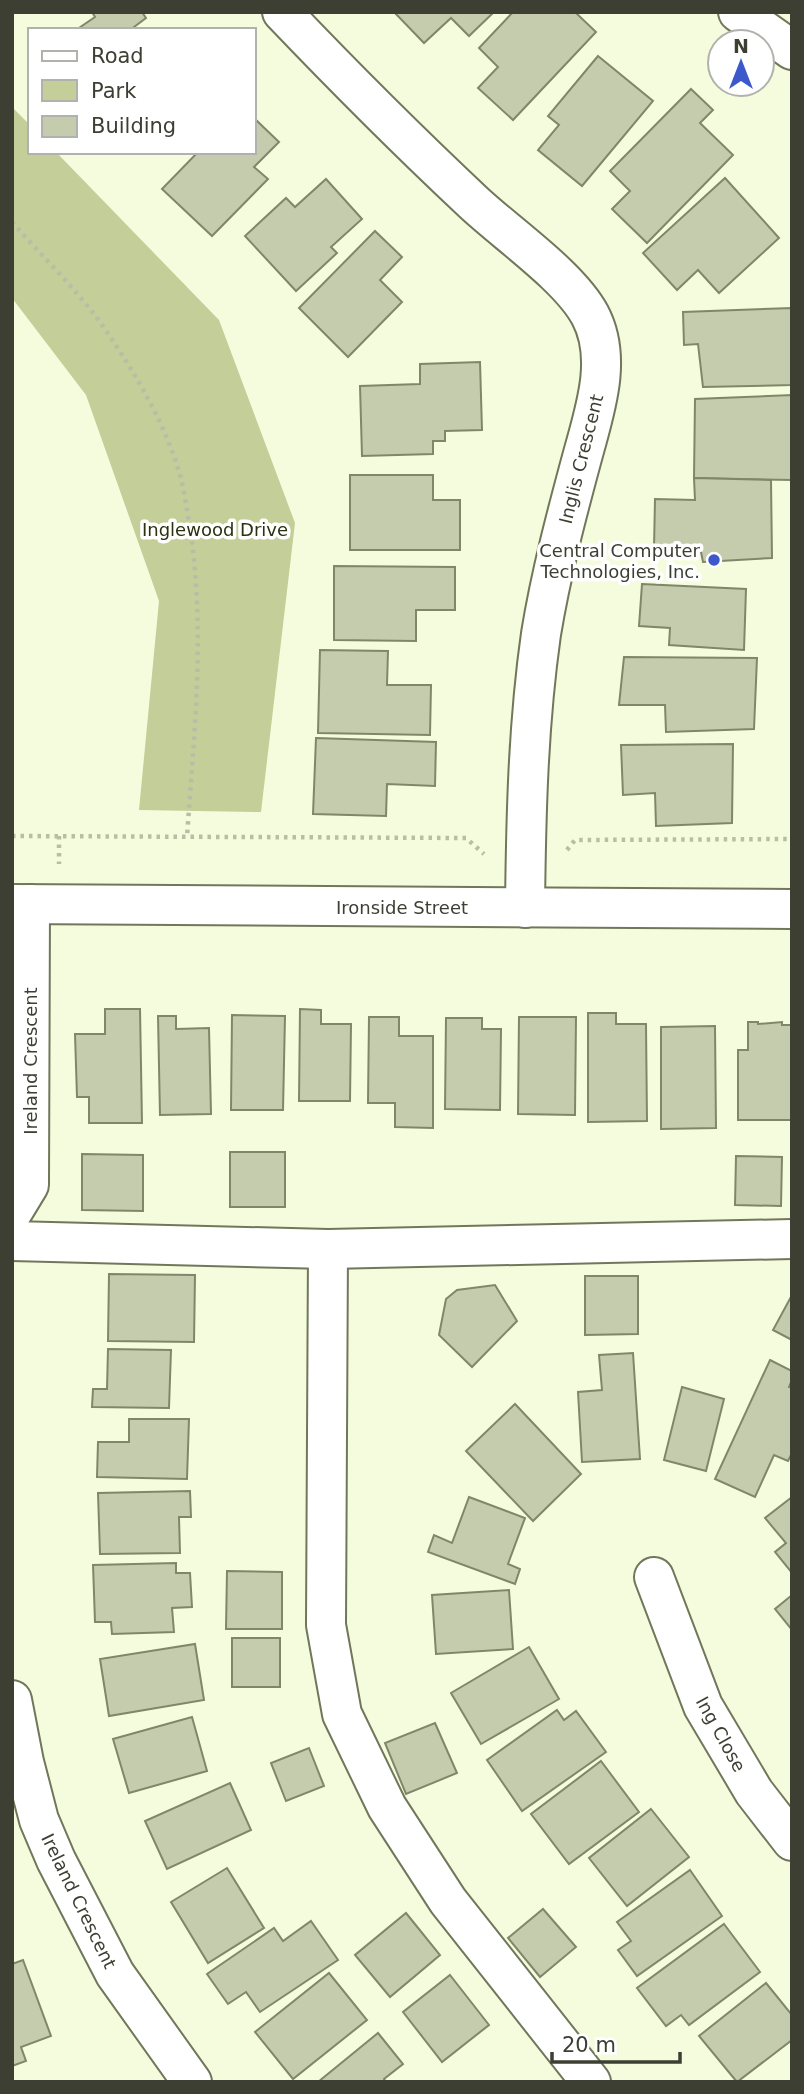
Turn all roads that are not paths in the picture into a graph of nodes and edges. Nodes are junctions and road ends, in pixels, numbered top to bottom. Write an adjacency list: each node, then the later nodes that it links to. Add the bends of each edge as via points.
1 (282, 12): 5 (street, Inglis Crescent, via 474,203 578,297 598,334 597,403 559,543 532,708)
2 (738, 12): 3 (street)
3 (792, 50)
4 (21, 904): 5 (street, Ironside Street); 7 (street, Ireland Crescent, via 29,1185)
5 (525, 908): 6 (street, Ironside Street)
6 (792, 909)
7 (12, 1213)
8 (792, 1239): 10 (street)
9 (12, 1241): 10 (street)
10 (328, 1249): 16 (street, via 326,1625 342,1714 387,1807 448,1901)
11 (654, 1577): 14 (street, Ing Close, via 704,1706 754,1792)
12 (12, 1700): 13 (street, Ireland Crescent, via 24,1762)
13 (26, 1825): 15 (street, Ireland Crescent, via 56,1860 115,1974)
14 (792, 1841)
15 (188, 2081)
16 (591, 2082)

